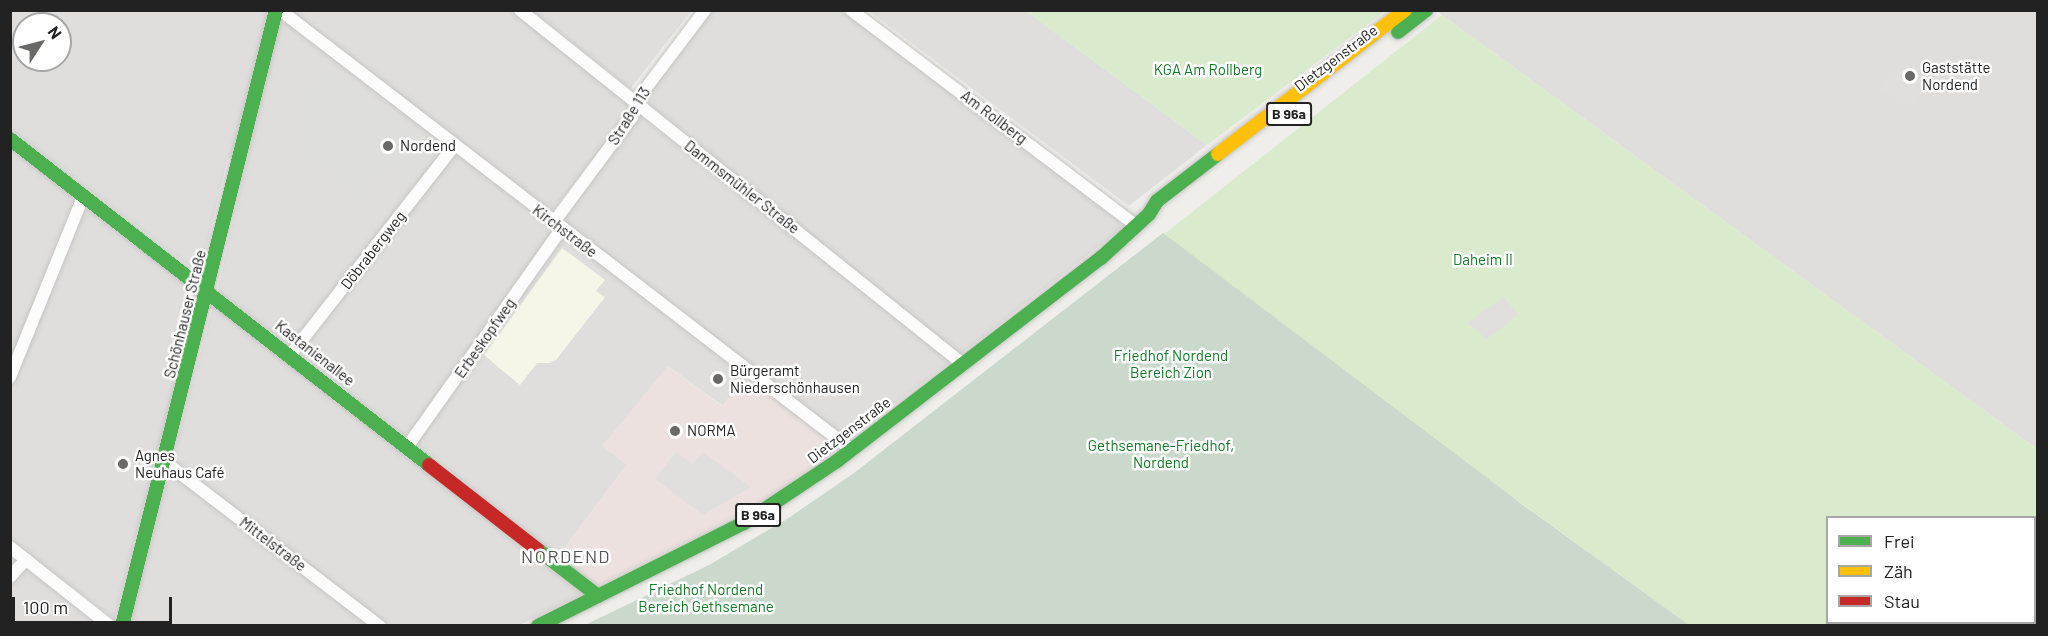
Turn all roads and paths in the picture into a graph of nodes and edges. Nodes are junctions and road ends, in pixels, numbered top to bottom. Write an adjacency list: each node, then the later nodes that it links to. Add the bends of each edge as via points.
1 (278, 10): 9 (street, Kirchstraße); 14 (main road, Schönhauser Straße)
2 (520, 10): 7 (street, Dammsmühler Straße)
3 (705, 10): 7 (street, Straße 113)
4 (850, 10): 13 (street, Am Rollberg)
5 (1405, 10): 11 (main road, Dietzgenstraße / B 96a, via 1157,201)
6 (1426, 10): 11 (main road, Dietzgenstraße / B 96a, via 1165,209)
7 (638, 104): 12 (street, Straße 113); 16 (street, Dammsmühler Straße)
8 (10, 139): 10 (main road, Kastanienallee)
9 (454, 146): 12 (street, Kirchstraße); 15 (street, Döbrabergweg)
10 (84, 195): 14 (main road, Kastanienallee); 17 (street)
11 (1149, 214): 13 (main road, Dietzgenstraße / B 96a)
12 (558, 225): 18 (street, Erbeskopfweg); 19 (street, Kirchstraße)
13 (1137, 226): 16 (main road, Dietzgenstraße / B 96a)
14 (208, 291): 15 (main road, Kastanienallee); 20 (main road, Schönhauser Straße)
15 (291, 354): 18 (main road, Kastanienallee)
16 (964, 365): 19 (main road, Dietzgenstraße / B 96a)
17 (10, 377)
18 (407, 447): 24 (main road, Kastanienallee)
19 (852, 450): 24 (main road, Dietzgenstraße / B 96a, via 744,523)
20 (163, 465): 26 (main road, Schönhauser Straße); 27 (street, Mittelstraße, via 173,468)
21 (10, 547): 22 (street)
22 (26, 559): 23 (street); 25 (street)
23 (10, 577)
24 (598, 596): 28 (main road, Dietzgenstraße / B 96a)
25 (110, 626)
26 (122, 626)
27 (380, 626)
28 (538, 626)

